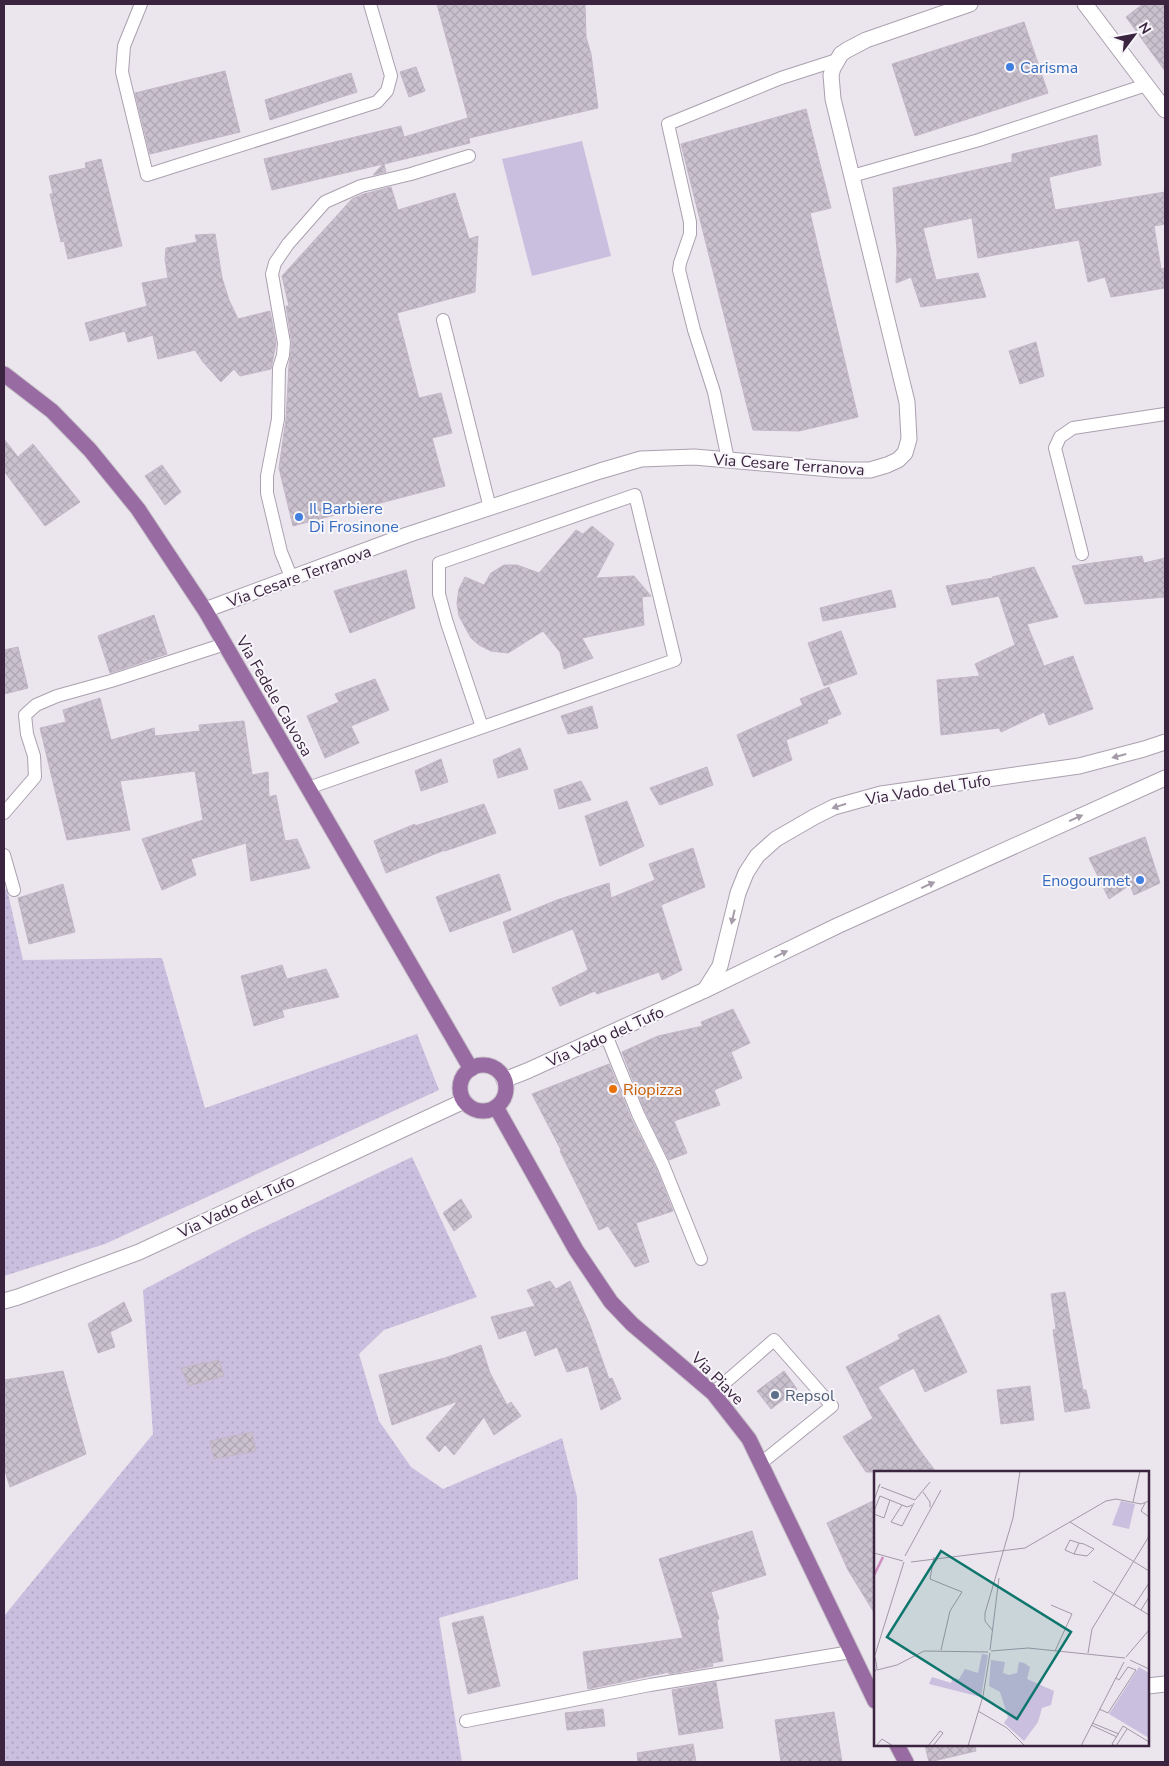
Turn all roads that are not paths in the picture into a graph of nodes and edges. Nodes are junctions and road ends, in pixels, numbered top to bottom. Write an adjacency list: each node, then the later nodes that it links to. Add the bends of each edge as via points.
1 (141, 4): 2 (lane, via 124,46 122,72 147,175 377,102 387,91 391,76)
2 (370, 4)
3 (970, 4): 5 (street, via 866,40 847,50)
4 (1085, 4): 6 (street)
5 (837, 60): 9 (street, Via Cesare Terranova, via 831,75 832,93); 13 (lane, via 781,78 668,124 690,222 690,234 679,270 714,392)
6 (1146, 85): 7 (street); 9 (lane, via 980,140)
7 (1165, 110)
8 (469, 156): 16 (lane, via 361,186 325,202 275,264 272,274 284,343 279,368 278,420 267,476 267,493 280,552)
9 (852, 176): 13 (street, Via Cesare Terranova, via 907,402 909,439 905,453 898,460 870,470)
10 (443, 320): 14 (lane)
11 (4, 374): 17 (main road, Via Fedele Calvosa, via 52,411 90,450 138,509)
12 (1165, 414): 15 (lane, via 1073,428 1060,437 1055,448)
13 (728, 460): 14 (street, Via Cesare Terranova, via 694,457 641,459)
14 (490, 508): 16 (street, Via Cesare Terranova, via 407,535)
15 (1082, 554)
16 (292, 579): 17 (street, Via Cesare Terranova)
17 (205, 610): 18 (main road, Via Fedele Calvosa)
18 (225, 644): 22 (main road, Via Fedele Calvosa); 23 (lane, via 36,705 25,715 35,777)
19 (482, 727): 19 (lane, via 439,594 439,562 635,495 675,660); 22 (lane)
20 (1165, 742): 26 (street, Via Vado del Tufo, one-way to 26, via 1079,766 881,794 834,807 814,817 776,839 757,856 746,872 720,966)
21 (1165, 778): 26 (street, Via Vado del Tufo, one-way to 21)
22 (308, 788): 28 (main road, Via Fedele Calvosa)
23 (4, 813)
24 (4, 855): 25 (lane)
25 (14, 890)
26 (705, 990): 27 (street, Via Vado del Tufo)
27 (606, 1035): 29 (street, Via Vado del Tufo); 32 (lane)
28 (471, 1069): 29 (main road, via 490,1066); 30 (main road, via 460,1087)
29 (504, 1080): 31 (main road, via 505,1095)
30 (464, 1100): 31 (main road, via 469,1106 482,1111); 33 (street, Via Vado del Tufo, via 140,1252)
31 (496, 1107): 34 (main road, Via Piave, via 576,1250 611,1302)
32 (701, 1259)
33 (4, 1301)
34 (713, 1393): 35 (main road, Via Piave, via 744,1433); 35 (lane, via 774,1340 832,1406)
35 (761, 1463): 36 (main road, Via Piave)
36 (851, 1652): 39 (main road, Via Piave); 40 (lane)
37 (1165, 1684): 38 (street)
38 (1149, 1686)
39 (874, 1699)
40 (466, 1720)
41 (898, 1746): 42 (main road)
42 (906, 1762)

